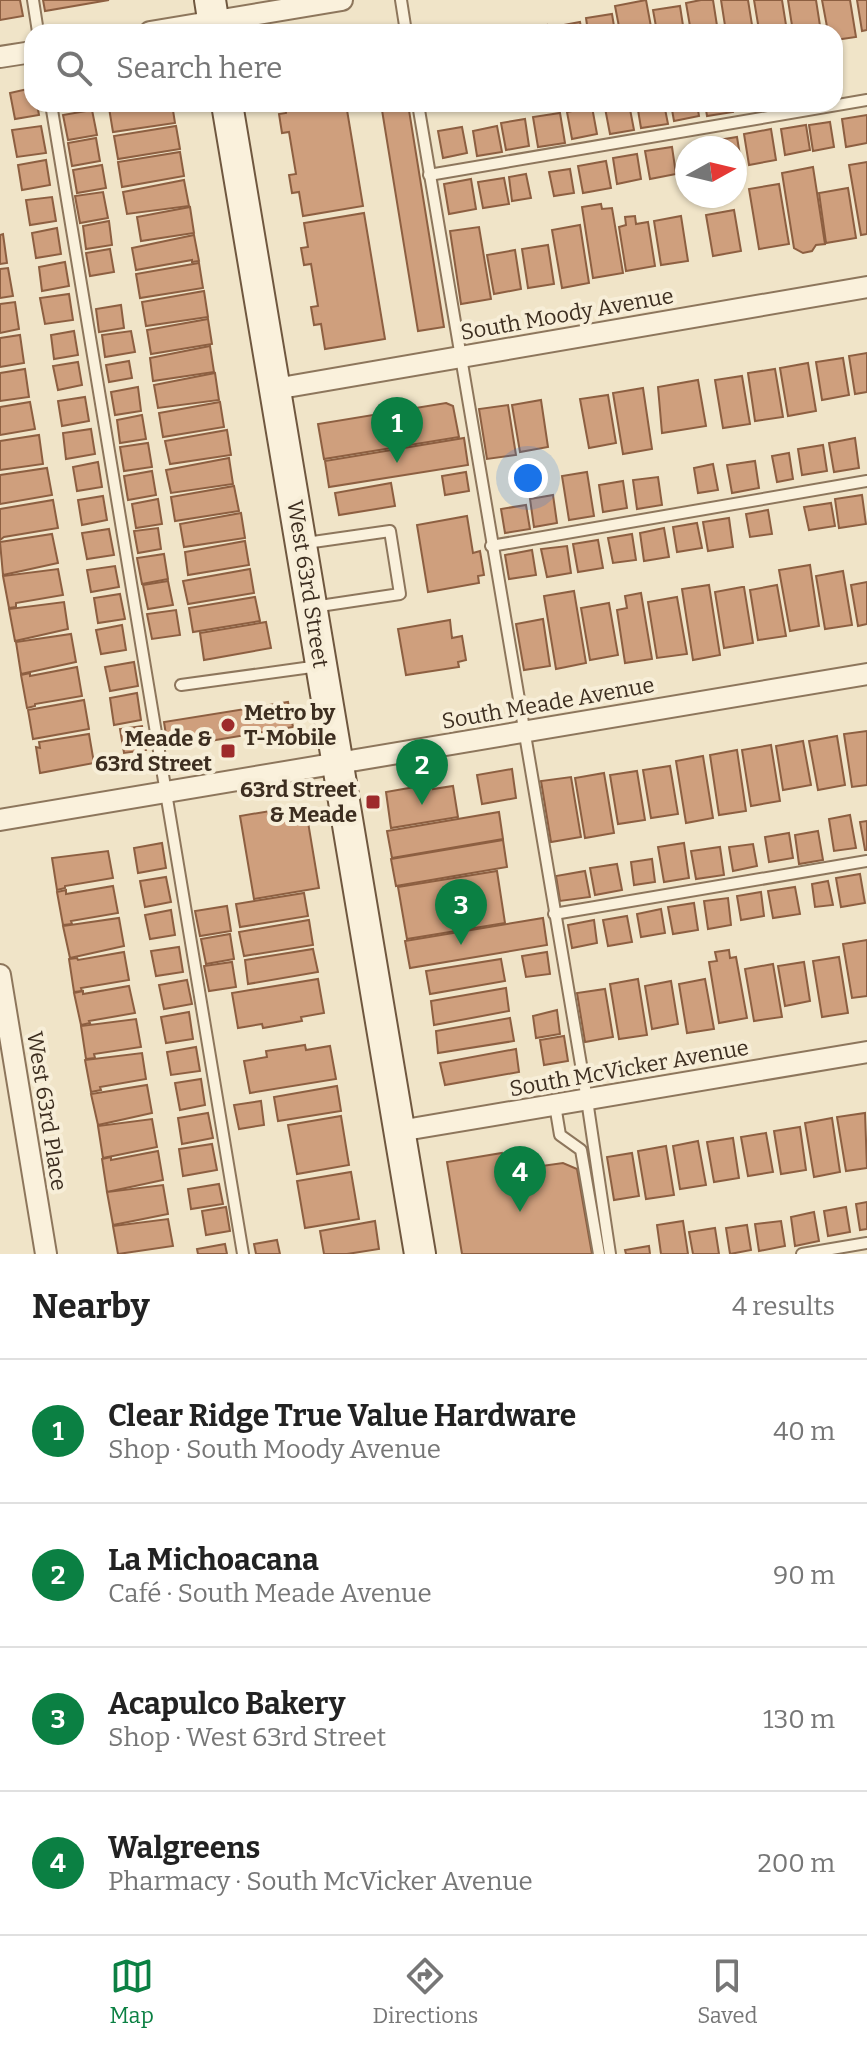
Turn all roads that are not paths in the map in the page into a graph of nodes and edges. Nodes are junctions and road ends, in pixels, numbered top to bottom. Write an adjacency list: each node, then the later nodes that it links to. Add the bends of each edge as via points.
1 (33, 0): 5 (lane)
2 (342, 0): 4 (street)
3 (401, 0): 7 (lane)
4 (213, 18): 6 (street)
5 (37, 24)
6 (186, 24)
7 (405, 24)
8 (24, 53): 9 (street)
9 (0, 57)
10 (867, 100): 11 (lane)
11 (843, 104)
12 (52, 112): 29 (lane)
13 (228, 112): 19 (main road, West 63rd Street)
14 (419, 112): 16 (lane)
15 (797, 112): 16 (lane)
16 (429, 175): 18 (lane)
17 (867, 287): 18 (street, South Moody Avenue)
18 (459, 357): 19 (street, South Moody Avenue); 22 (lane)
19 (275, 389): 21 (main road, West 63rd Street)
20 (867, 481): 22 (lane)
21 (301, 544): 23 (main road, West 63rd Street); 23 (lane, via 390,531 400,594)
22 (491, 546): 27 (lane)
23 (311, 607): 24 (main road, West 63rd Street)
24 (321, 666): 26 (lane); 28 (main road, West 63rd Street)
25 (867, 674): 27 (street, South Meade Avenue)
26 (181, 685)
27 (523, 732): 28 (street, South Meade Avenue); 32 (lane)
28 (337, 763): 29 (street, South Meade Avenue); 37 (main road, West 63rd Street)
29 (166, 792): 30 (street, South Meade Avenue); 40 (lane)
30 (0, 820)
31 (867, 861): 32 (lane)
32 (554, 914): 35 (lane)
33 (0, 975): 39 (street, West 63rd Place)
34 (867, 1052): 35 (street, South McVicker Avenue)
35 (587, 1100): 36 (street, South McVicker Avenue); 43 (lane)
36 (555, 1105): 37 (street, South McVicker Avenue); 42 (lane, via 560,1135 581,1150)
37 (399, 1131): 41 (main road, West 63rd Street)
38 (867, 1243): 44 (lane)
39 (46, 1254)
40 (243, 1254)
41 (420, 1254)
42 (599, 1254)
43 (610, 1254)
44 (802, 1254)

